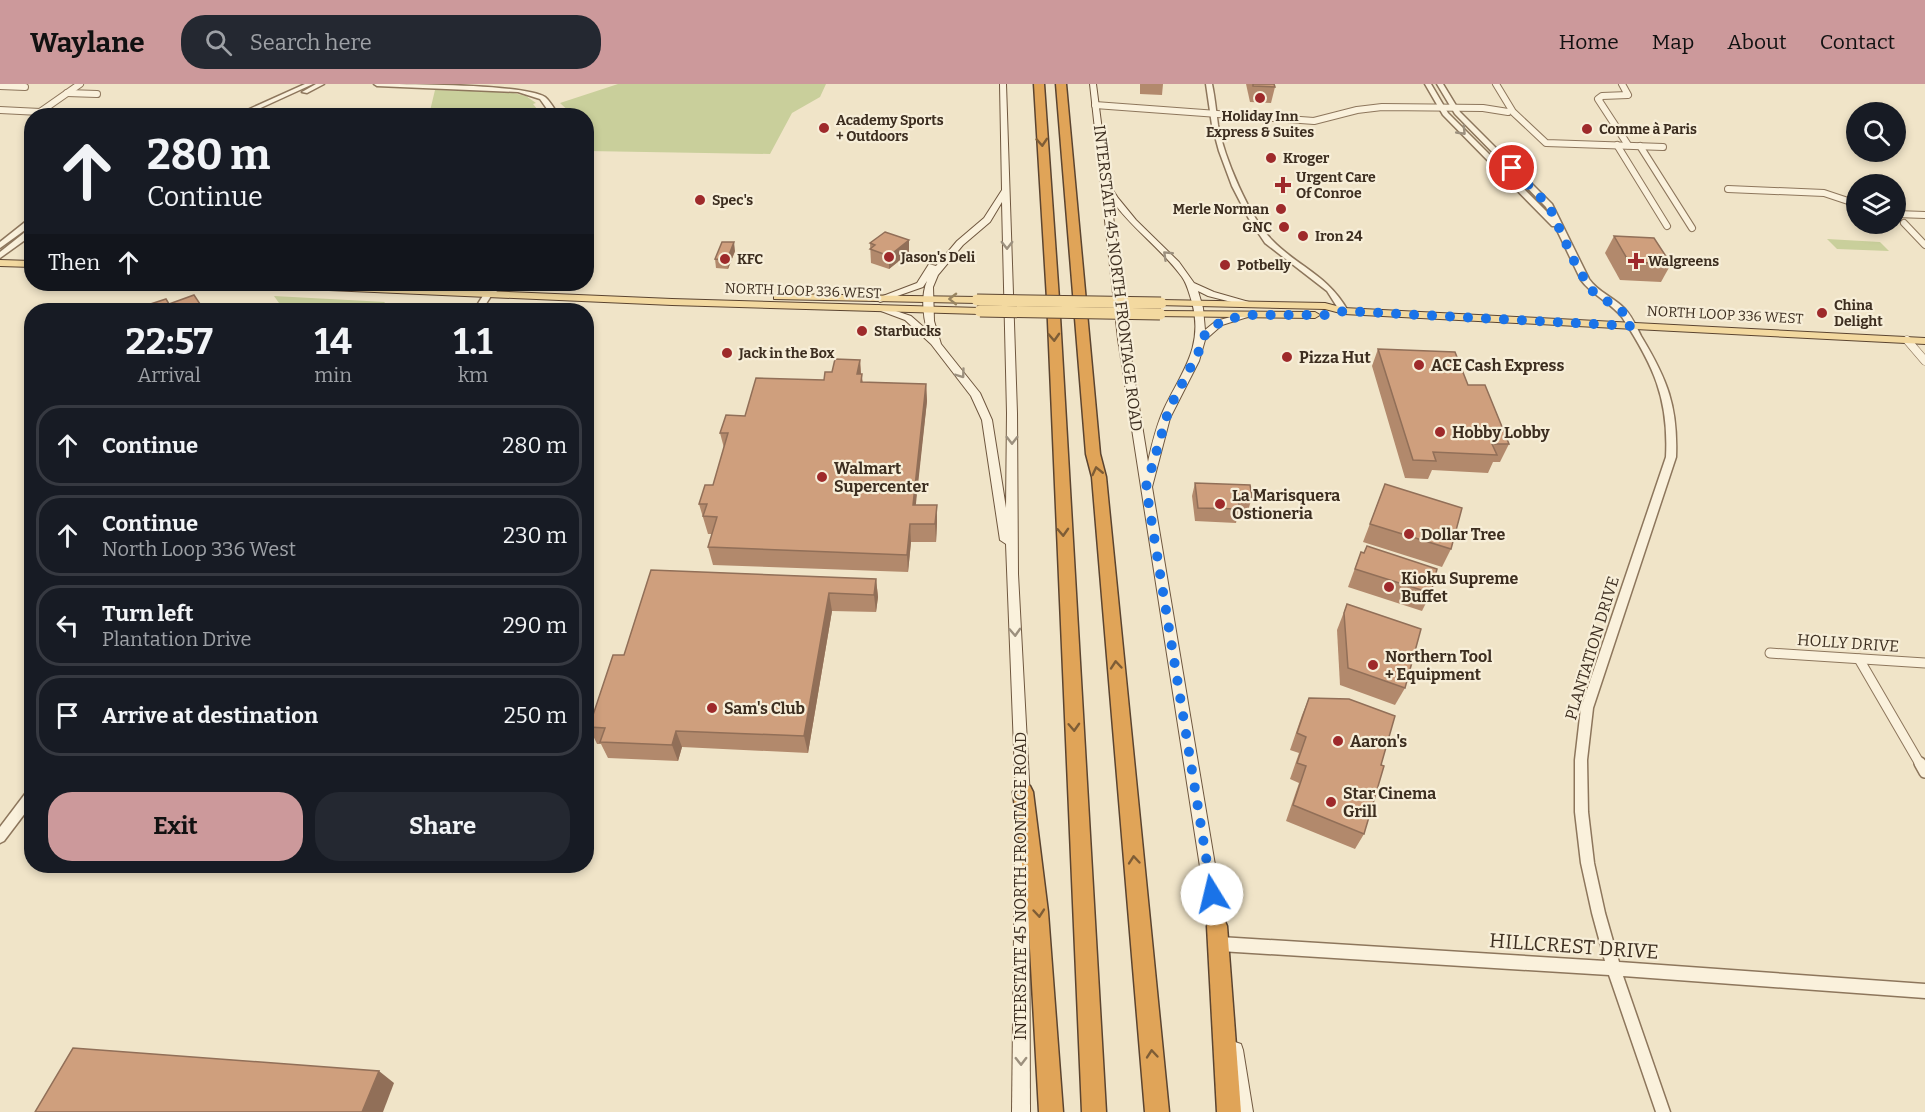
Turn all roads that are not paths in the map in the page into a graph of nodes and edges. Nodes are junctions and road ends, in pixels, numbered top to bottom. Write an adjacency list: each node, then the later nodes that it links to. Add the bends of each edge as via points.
1 (80, 84): 16 (street)
2 (310, 84): 20 (street)
3 (321, 84): 21 (street)
4 (377, 84): 22 (street, via 519,90 542,98)
5 (1003, 84): 34 (main road, INTERSTATE 45 NORTH FRONTAGE ROAD)
6 (1061, 84): 83 (highway, one-way to 6)
7 (1093, 84): 18 (main road, INTERSTATE 45 NORTH FRONTAGE ROAD)
8 (1209, 84): 28 (street)
9 (1428, 84): 24 (street, PLANTATION DRIVE)
10 (1440, 84): 25 (street, PLANTATION DRIVE)
11 (1496, 84): 27 (street)
12 (1622, 84): 30 (street, via 1628,95 1598,99)
13 (1038, 85): 82 (highway, one-way to 82, via 1053,299)
14 (0, 86): 15 (street)
15 (25, 87)
16 (67, 93): 17 (street); 19 (street)
17 (97, 94)
18 (1095, 105): 28 (street, via 1146,106); 33 (main road, INTERSTATE 45 NORTH FRONTAGE ROAD)
19 (46, 108)
20 (258, 108)
21 (261, 108)
22 (550, 108)
23 (0, 110): 26 (street)
24 (1442, 110): 25 (street); 28 (street, via 1365,108 1333,120 1316,121); 41 (street, PLANTATION DRIVE, one-way to 41)
25 (1455, 110): 27 (street, via 1504,115); 41 (street, PLANTATION DRIVE, via 1549,206)
26 (24, 111)
27 (1511, 112): 29 (street, via 1546,143)
28 (1215, 116): 61 (street, via 1217,134 1237,186 1264,237 1325,285)
29 (1617, 145): 30 (street); 42 (street)
30 (1628, 145): 31 (street)
31 (1640, 146): 32 (street); 43 (street)
32 (1663, 147)
33 (1104, 179): 53 (main road, one-way to 33, via 1176,263 1114,200); 68 (main road, INTERSTATE 45 NORTH FRONTAGE ROAD)
34 (1007, 187): 45 (main road, via 987,220); 69 (main road, INTERSTATE 45 NORTH FRONTAGE ROAD, one-way to 69)
35 (1728, 189): 36 (street, via 1824,193)
36 (1846, 200)
37 (1906, 214): 38 (street)
38 (1925, 215)
39 (1906, 225): 46 (street)
40 (24, 226): 47 (street)
41 (1557, 226): 62 (street, PLANTATION DRIVE, via 1591,290 1624,313)
42 (1667, 226)
43 (1692, 228)
44 (24, 237): 48 (street)
45 (960, 243): 56 (main road, via 939,255 920,285); 57 (main road, via 934,274)
46 (1925, 245)
47 (0, 246)
48 (0, 256)
49 (0, 263): 50 (main road)
50 (24, 264)
51 (0, 272): 52 (main road)
52 (24, 273)
53 (1192, 285): 59 (main road); 60 (main road)
54 (594, 289): 56 (main road, NORTH LOOP 336 WEST)
55 (578, 291): 56 (main road, NORTH LOOP 336 WEST)
56 (879, 304): 57 (main road, NORTH LOOP 336 WEST); 66 (main road, via 908,318)
57 (929, 305): 58 (main road, NORTH LOOP 336 WEST, bridge, via 980,311); 58 (main road, NORTH LOOP 336 WEST, one-way to 57, bridge, via 977,300); 66 (main road)
58 (1160, 308): 59 (main road, NORTH LOOP 336 WEST)
59 (1198, 309): 60 (main road, NORTH LOOP 336 WEST); 63 (main road)
60 (1250, 310): 61 (main road, NORTH LOOP 336 WEST, via 1328,315); 63 (main road, via 1224,320)
61 (1344, 311): 62 (main road, NORTH LOOP 336 WEST)
62 (1631, 326): 64 (main road, NORTH LOOP 336 WEST); 78 (street, PLANTATION DRIVE, via 1663,381 1673,416 1673,435 1665,480 1587,708 1580,745 1580,817 1585,854)
63 (1202, 338): 68 (main road, via 1169,409)
64 (1907, 340): 65 (main road, NORTH LOOP 336 WEST); 67 (street)
65 (1925, 341)
66 (936, 344): 69 (main road, one-way to 69, via 976,395 987,420)
67 (1925, 361)
68 (1146, 487): 77 (main road, INTERSTATE 45 NORTH FRONTAGE ROAD)
69 (1012, 574): 74 (main road, INTERSTATE 45 NORTH FRONTAGE ROAD, one-way to 74)
70 (1770, 653): 71 (street, HOLLY DRIVE)
71 (1859, 659): 72 (street, HOLLY DRIVE); 73 (street)
72 (1925, 663)
73 (1925, 772)
74 (1023, 792): 80 (main road, INTERSTATE 45 NORTH FRONTAGE ROAD, one-way to 80); 81 (highway, one-way to 81, via 1037,893)
75 (24, 805): 76 (street)
76 (0, 837)
77 (1219, 935): 78 (street, HILLCREST DRIVE); 84 (highway); 85 (main road, INTERSTATE 45 NORTH FRONTAGE ROAD)
78 (1613, 968): 79 (street, HILLCREST DRIVE); 86 (street, PLANTATION DRIVE)
79 (1925, 991)
80 (1021, 1112)
81 (1051, 1112)
82 (1094, 1112)
83 (1157, 1112)
84 (1229, 1112)
85 (1244, 1112)
86 (1663, 1112)

